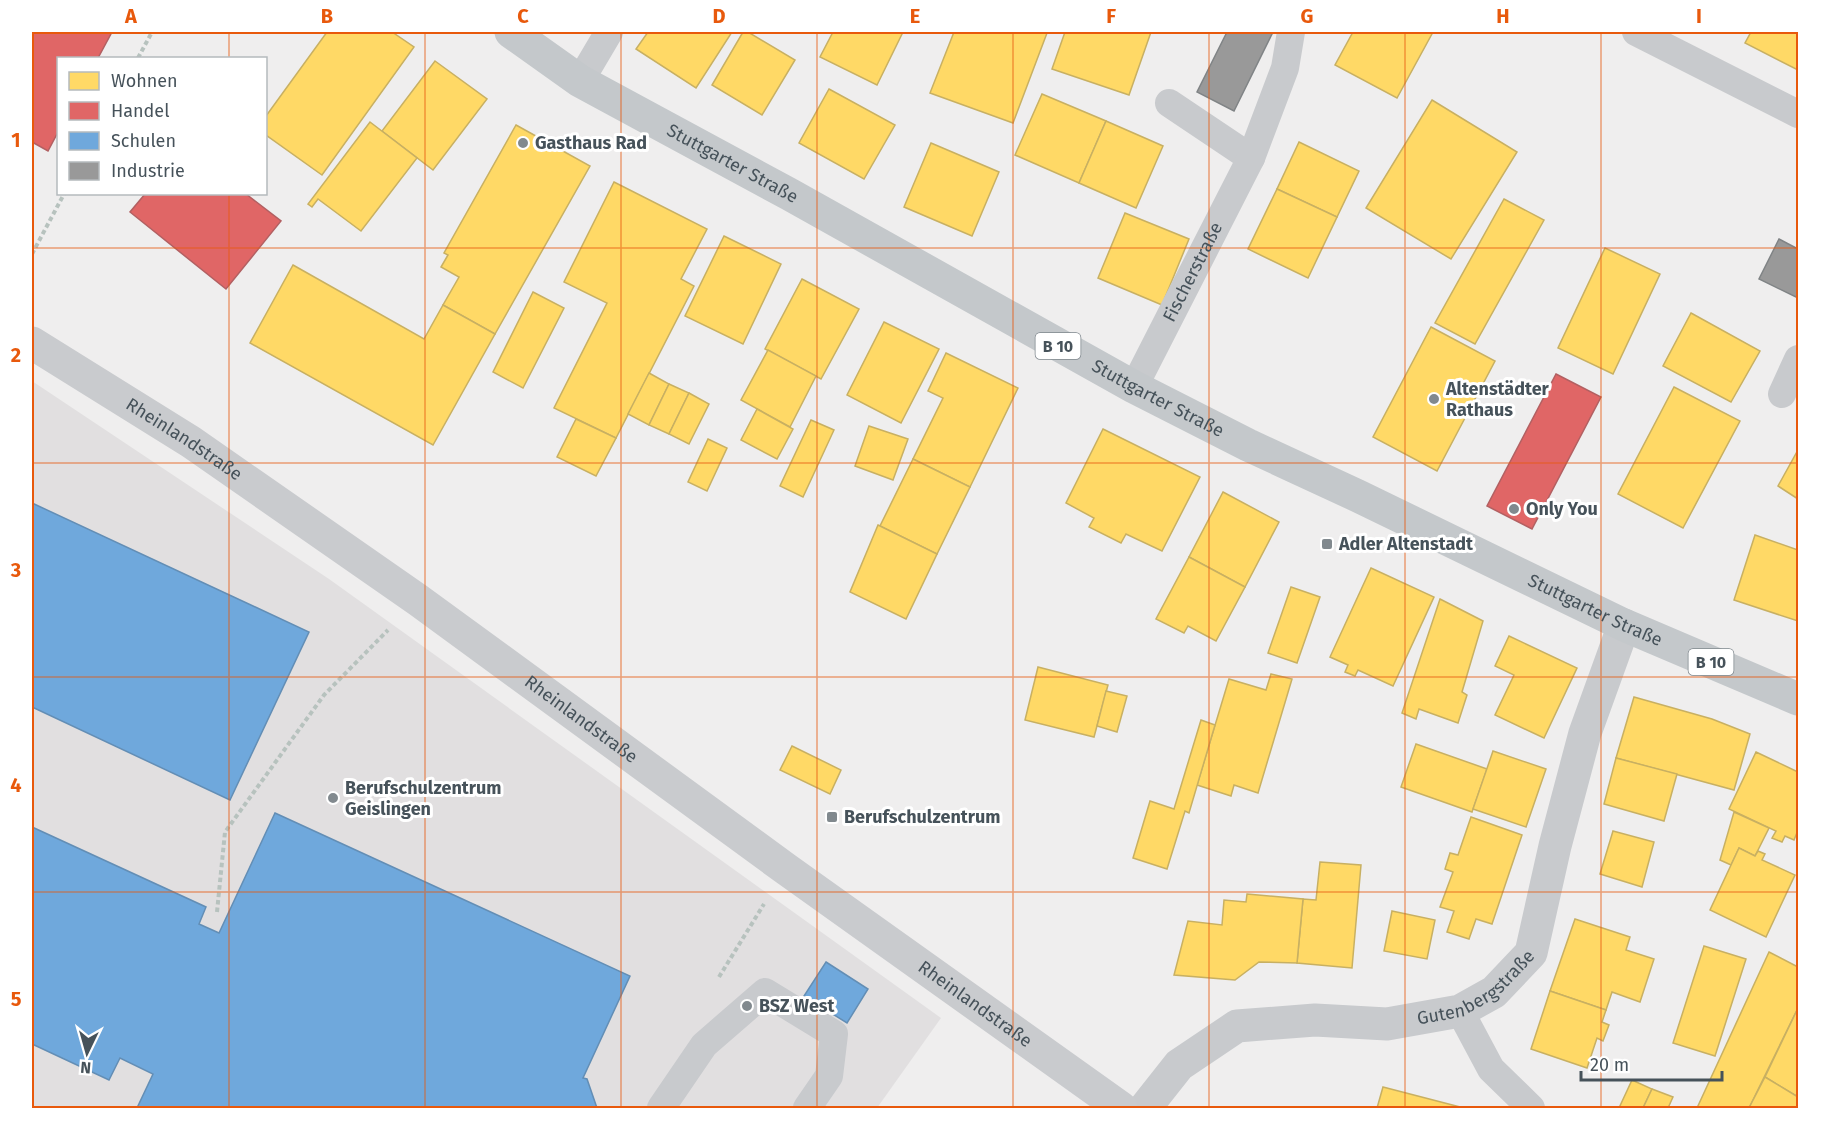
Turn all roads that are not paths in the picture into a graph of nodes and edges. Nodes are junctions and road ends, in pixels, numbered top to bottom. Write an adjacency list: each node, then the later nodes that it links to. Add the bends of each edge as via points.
1 (511, 32): 5 (main road, Stuttgarter Straße / B 10)
2 (609, 32): 5 (lane)
3 (1291, 32): 8 (lane, Fischerstraße, via 1285,68)
4 (1636, 32): 7 (lane)
5 (580, 81): 11 (main road, Stuttgarter Straße / B 10)
6 (1169, 103): 8 (lane)
7 (1798, 114)
8 (1251, 158): 11 (lane, Fischerstraße)
9 (32, 343): 18 (main road, Rheinlandstraße, via 191,442 418,600)
10 (1798, 359): 12 (lane)
11 (1134, 387): 13 (main road, Stuttgarter Straße / B 10, via 1248,446)
12 (1782, 394)
13 (1624, 624): 14 (main road, Stuttgarter Straße / B 10); 15 (street, Gutenbergstraße, via 1585,733 1531,953 1494,992)
14 (1798, 699)
15 (1460, 1011): 19 (street, Gutenbergstraße, via 1387,1024 1315,1020 1237,1026 1179,1065); 20 (lane, via 1491,1069)
16 (661, 1108): 17 (lane, via 704,1045 765,992 834,1034 829,1076)
17 (807, 1108)
18 (1121, 1108)
19 (1145, 1108)
20 (1531, 1108)

